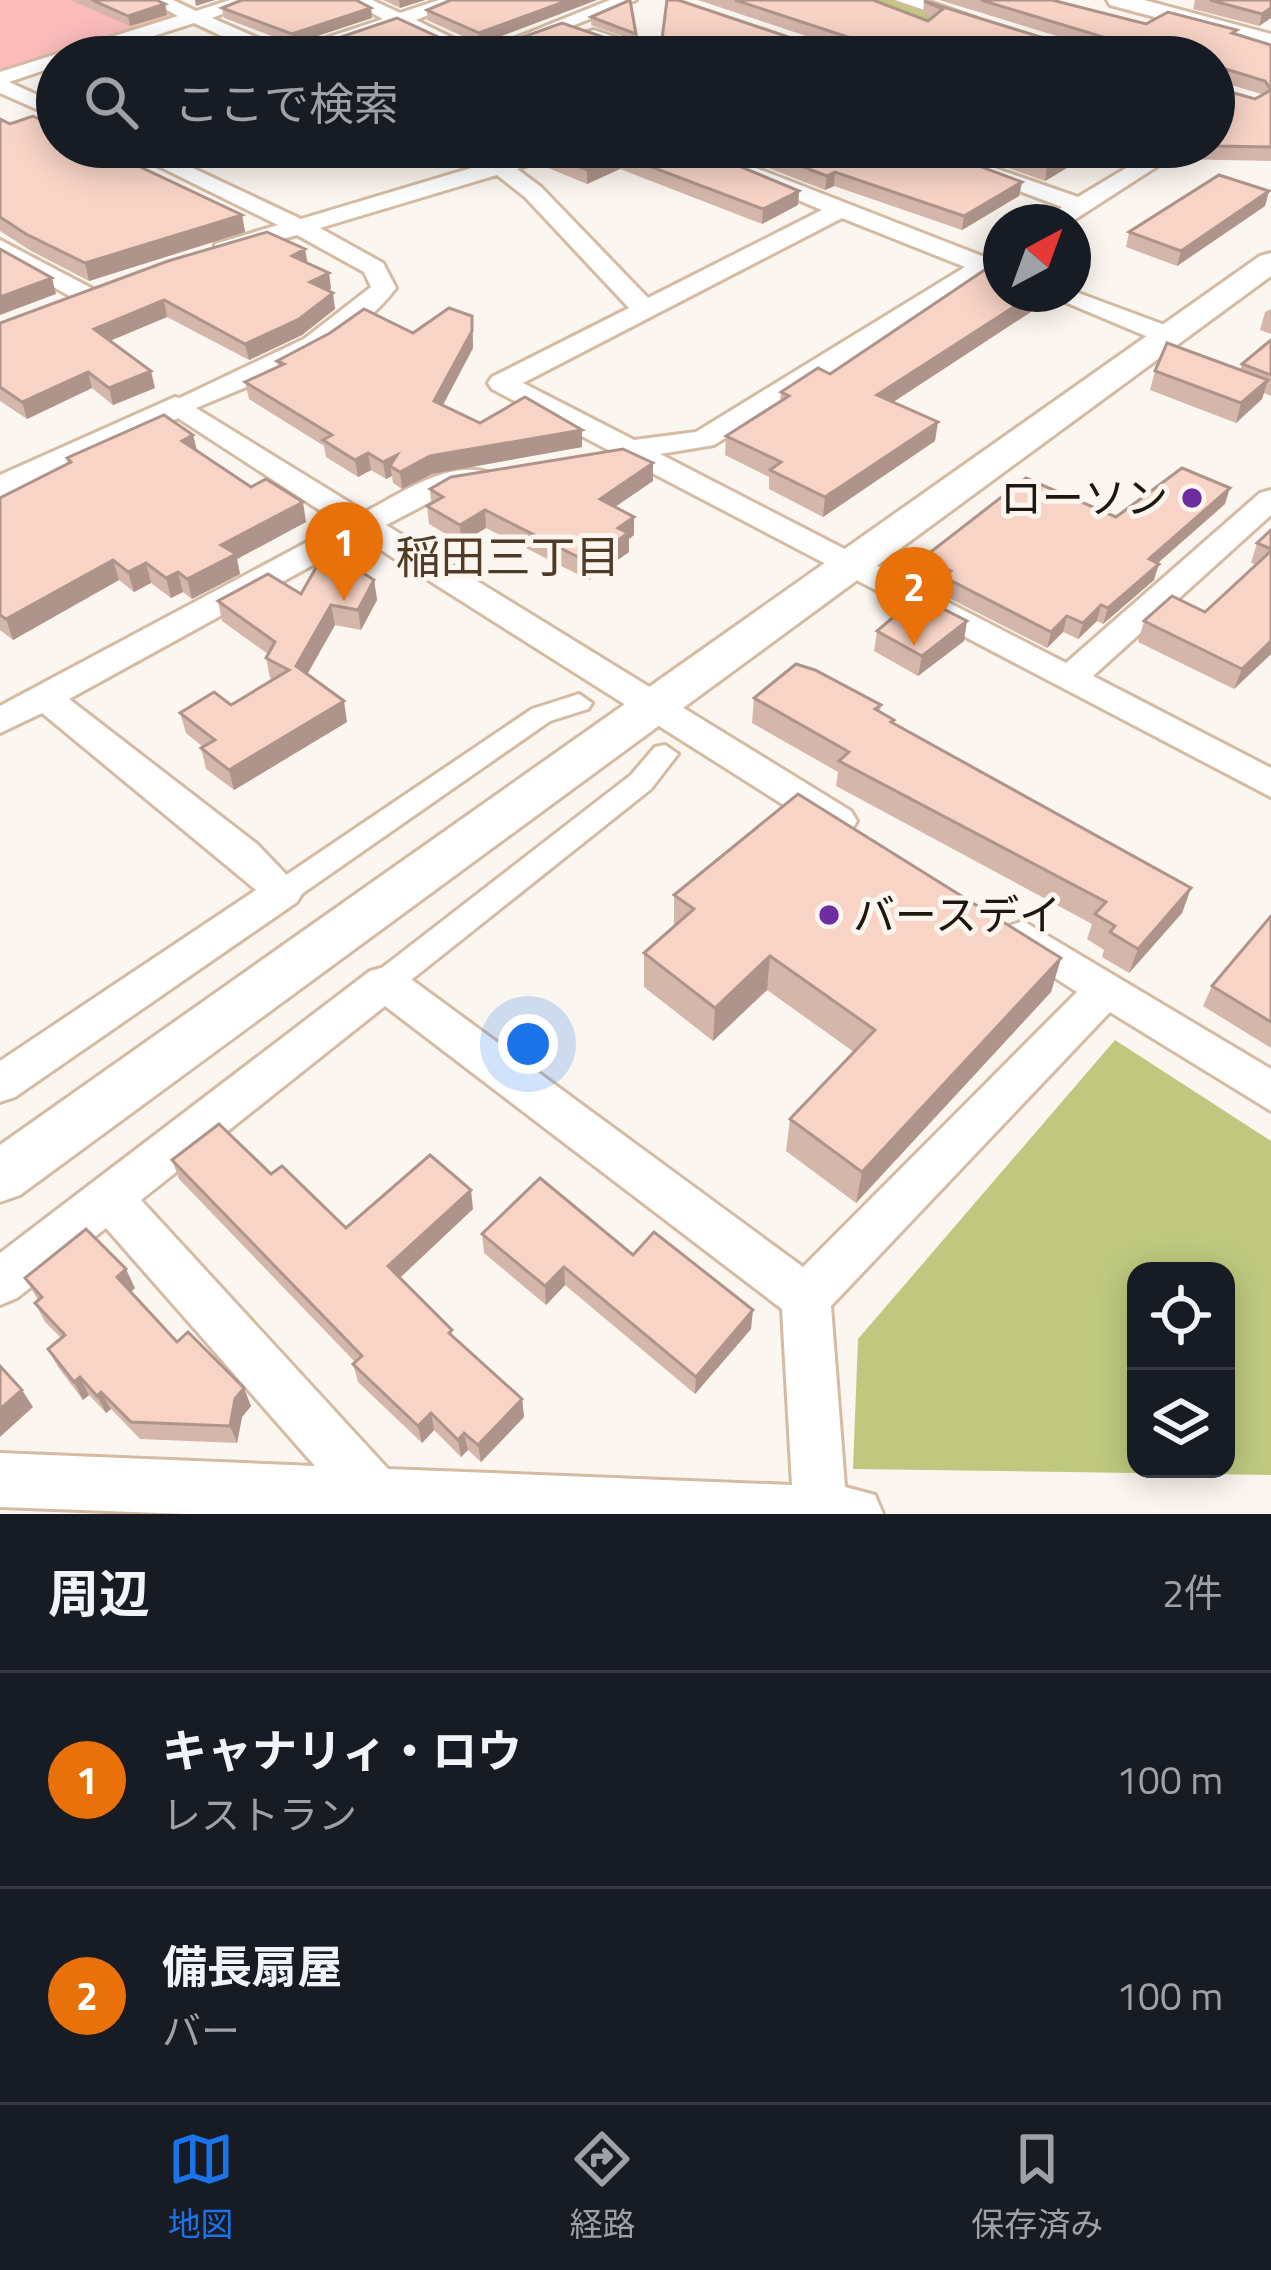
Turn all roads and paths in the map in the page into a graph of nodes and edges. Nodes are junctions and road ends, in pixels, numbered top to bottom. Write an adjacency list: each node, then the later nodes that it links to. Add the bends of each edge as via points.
1 (158, 0): 8 (street)
2 (249, 0): 8 (street)
3 (357, 0): 9 (street)
4 (457, 0): 9 (street)
5 (627, 0): 10 (street)
6 (1118, 0): 19 (street)
7 (894, 4): 11 (street); 18 (street)
8 (194, 17): 12 (street); 13 (street)
9 (399, 19): 14 (street); 15 (street)
10 (562, 25): 16 (street); 17 (street)
11 (991, 25)
12 (134, 36)
13 (238, 36)
14 (348, 36)
15 (435, 36)
16 (534, 36)
17 (594, 36)
18 (972, 36)
19 (1271, 41)
20 (36, 68): 21 (street)
21 (0, 82): 22 (street)
22 (36, 101)
23 (174, 168): 32 (street)
24 (506, 168): 28 (street)
25 (737, 168): 31 (street)
26 (973, 168): 29 (street)
27 (1142, 168): 30 (street)
28 (503, 169): 32 (street); 40 (street)
29 (1075, 204)
30 (1084, 204)
31 (841, 209): 35 (street); 40 (street)
32 (297, 226): 34 (street); 42 (street, via 374,268 384,288 355,320 305,350)
33 (0, 247): 38 (street)
34 (206, 254)
35 (983, 260)
36 (1270, 264): 41 (street)
37 (983, 271): 43 (street, via 704,439)
38 (83, 295)
39 (1091, 306): 41 (street)
40 (644, 309): 43 (street, via 502,383)
41 (1169, 336): 49 (street)
42 (175, 407): 46 (street); 48 (street)
43 (628, 450): 44 (street); 49 (street)
44 (582, 458)
45 (512, 471): 48 (street, via 443,484)
46 (0, 489)
47 (1271, 499): 50 (street)
48 (364, 524): 51 (street); 53 (street)
49 (853, 567): 50 (street); 53 (street)
50 (1069, 679): 56 (street)
51 (44, 697): 54 (street); 58 (street)
52 (578, 703): 58 (street, via 541,715)
53 (655, 706): 57 (street); 64 (street)
54 (0, 721)
55 (665, 754): 60 (street, via 641,782)
56 (1271, 784)
57 (862, 836)
58 (283, 892): 62 (street)
59 (984, 913): 61 (street)
60 (385, 983): 65 (street); 67 (street)
61 (1106, 989): 63 (street); 67 (street)
62 (0, 1084)
63 (1271, 1092)
64 (0, 1177)
65 (110, 1198): 66 (street); 69 (street)
66 (0, 1282)
67 (806, 1298): 70 (street)
68 (0, 1480): 69 (street)
69 (376, 1495): 70 (street)
70 (838, 1513)

